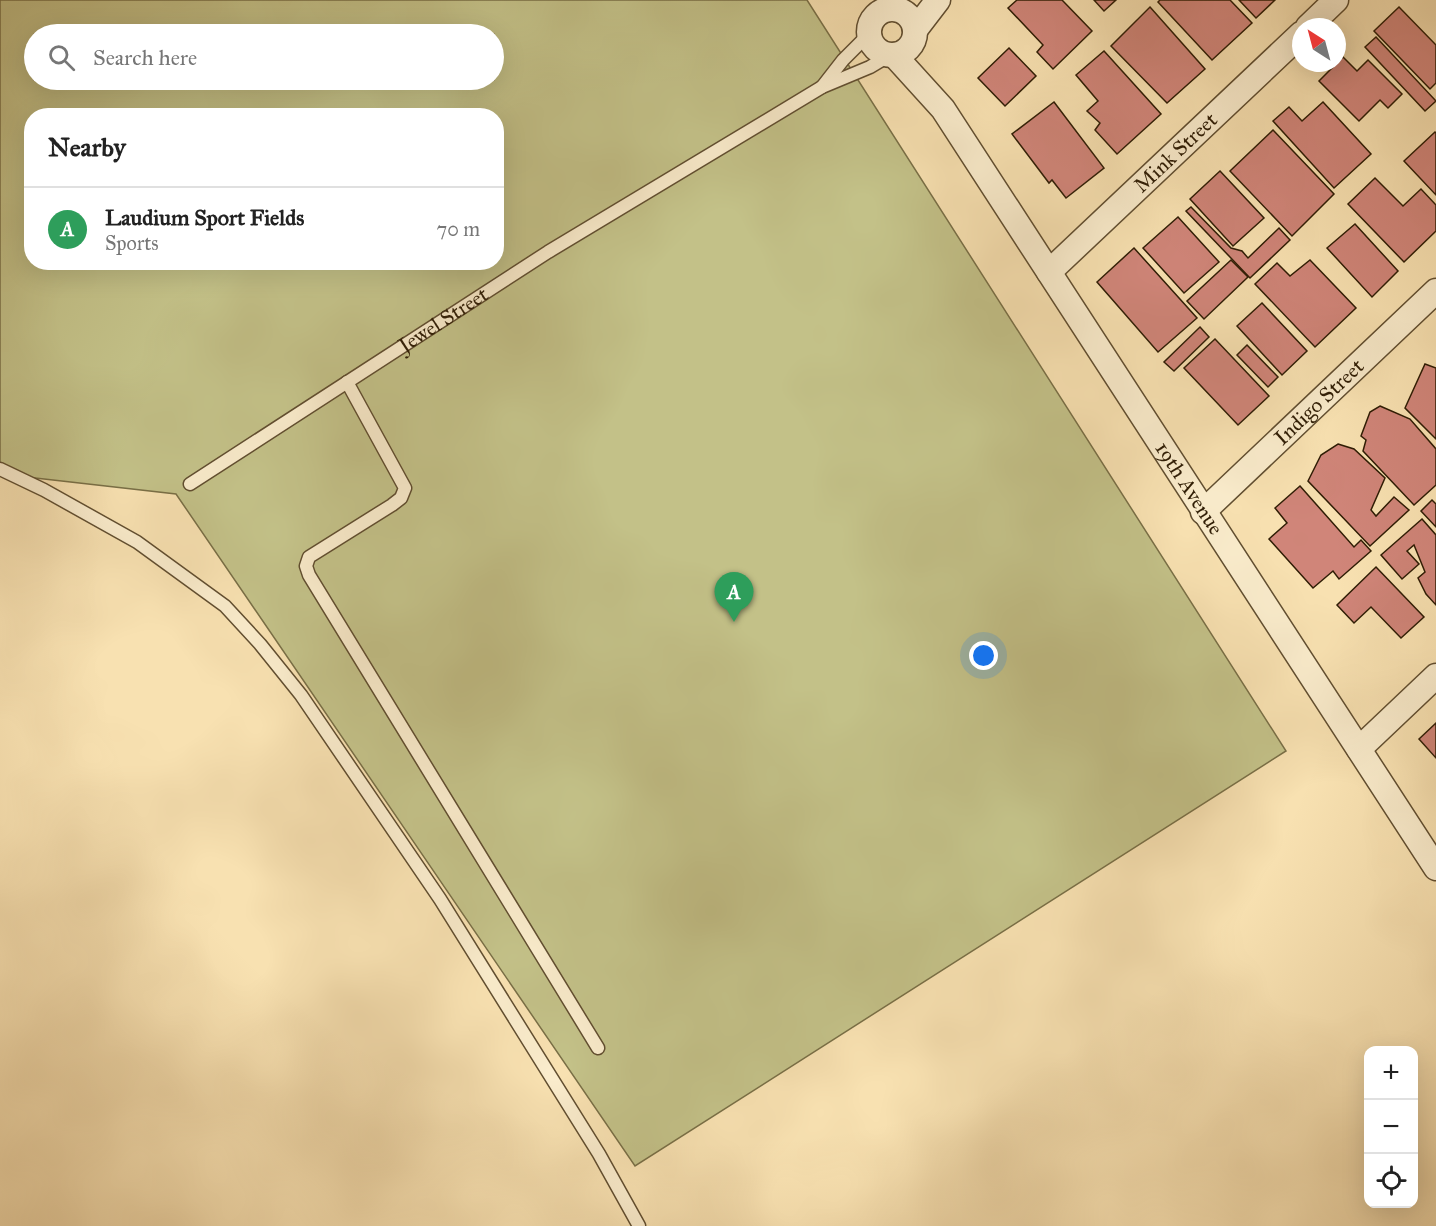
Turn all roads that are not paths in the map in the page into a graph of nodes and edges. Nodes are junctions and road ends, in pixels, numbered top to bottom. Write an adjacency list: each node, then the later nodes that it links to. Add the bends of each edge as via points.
1 (938, 0): 6 (street)
2 (1336, 0): 5 (street)
3 (898, 5): 4 (street); 6 (street, via 913,22)
4 (868, 18): 8 (street, via 872,44); 9 (lane, Jewel Street)
5 (1317, 18)
6 (915, 34): 8 (street, via 903,52); 10 (street, 19th Avenue)
7 (1292, 43): 11 (street, Mink Street)
8 (892, 55): 9 (lane, Jewel Street); 10 (street, 19th Avenue)
9 (822, 87): 13 (lane, Jewel Street, via 548,252)
10 (943, 109): 11 (street, 19th Avenue)
11 (1050, 272): 16 (street, 19th Avenue)
12 (1436, 291): 16 (street, Indigo Street)
13 (347, 382): 15 (lane, Jewel Street); 20 (lane, via 405,488 392,505 309,557 309,575)
14 (0, 469): 21 (lane, via 137,542 225,606 260,644 308,705 440,899)
15 (190, 484)
16 (1203, 512): 18 (street, 19th Avenue)
17 (1436, 675): 18 (street)
18 (1359, 749): 19 (street, 19th Avenue)
19 (1436, 868)
20 (598, 1048)
21 (639, 1226)

